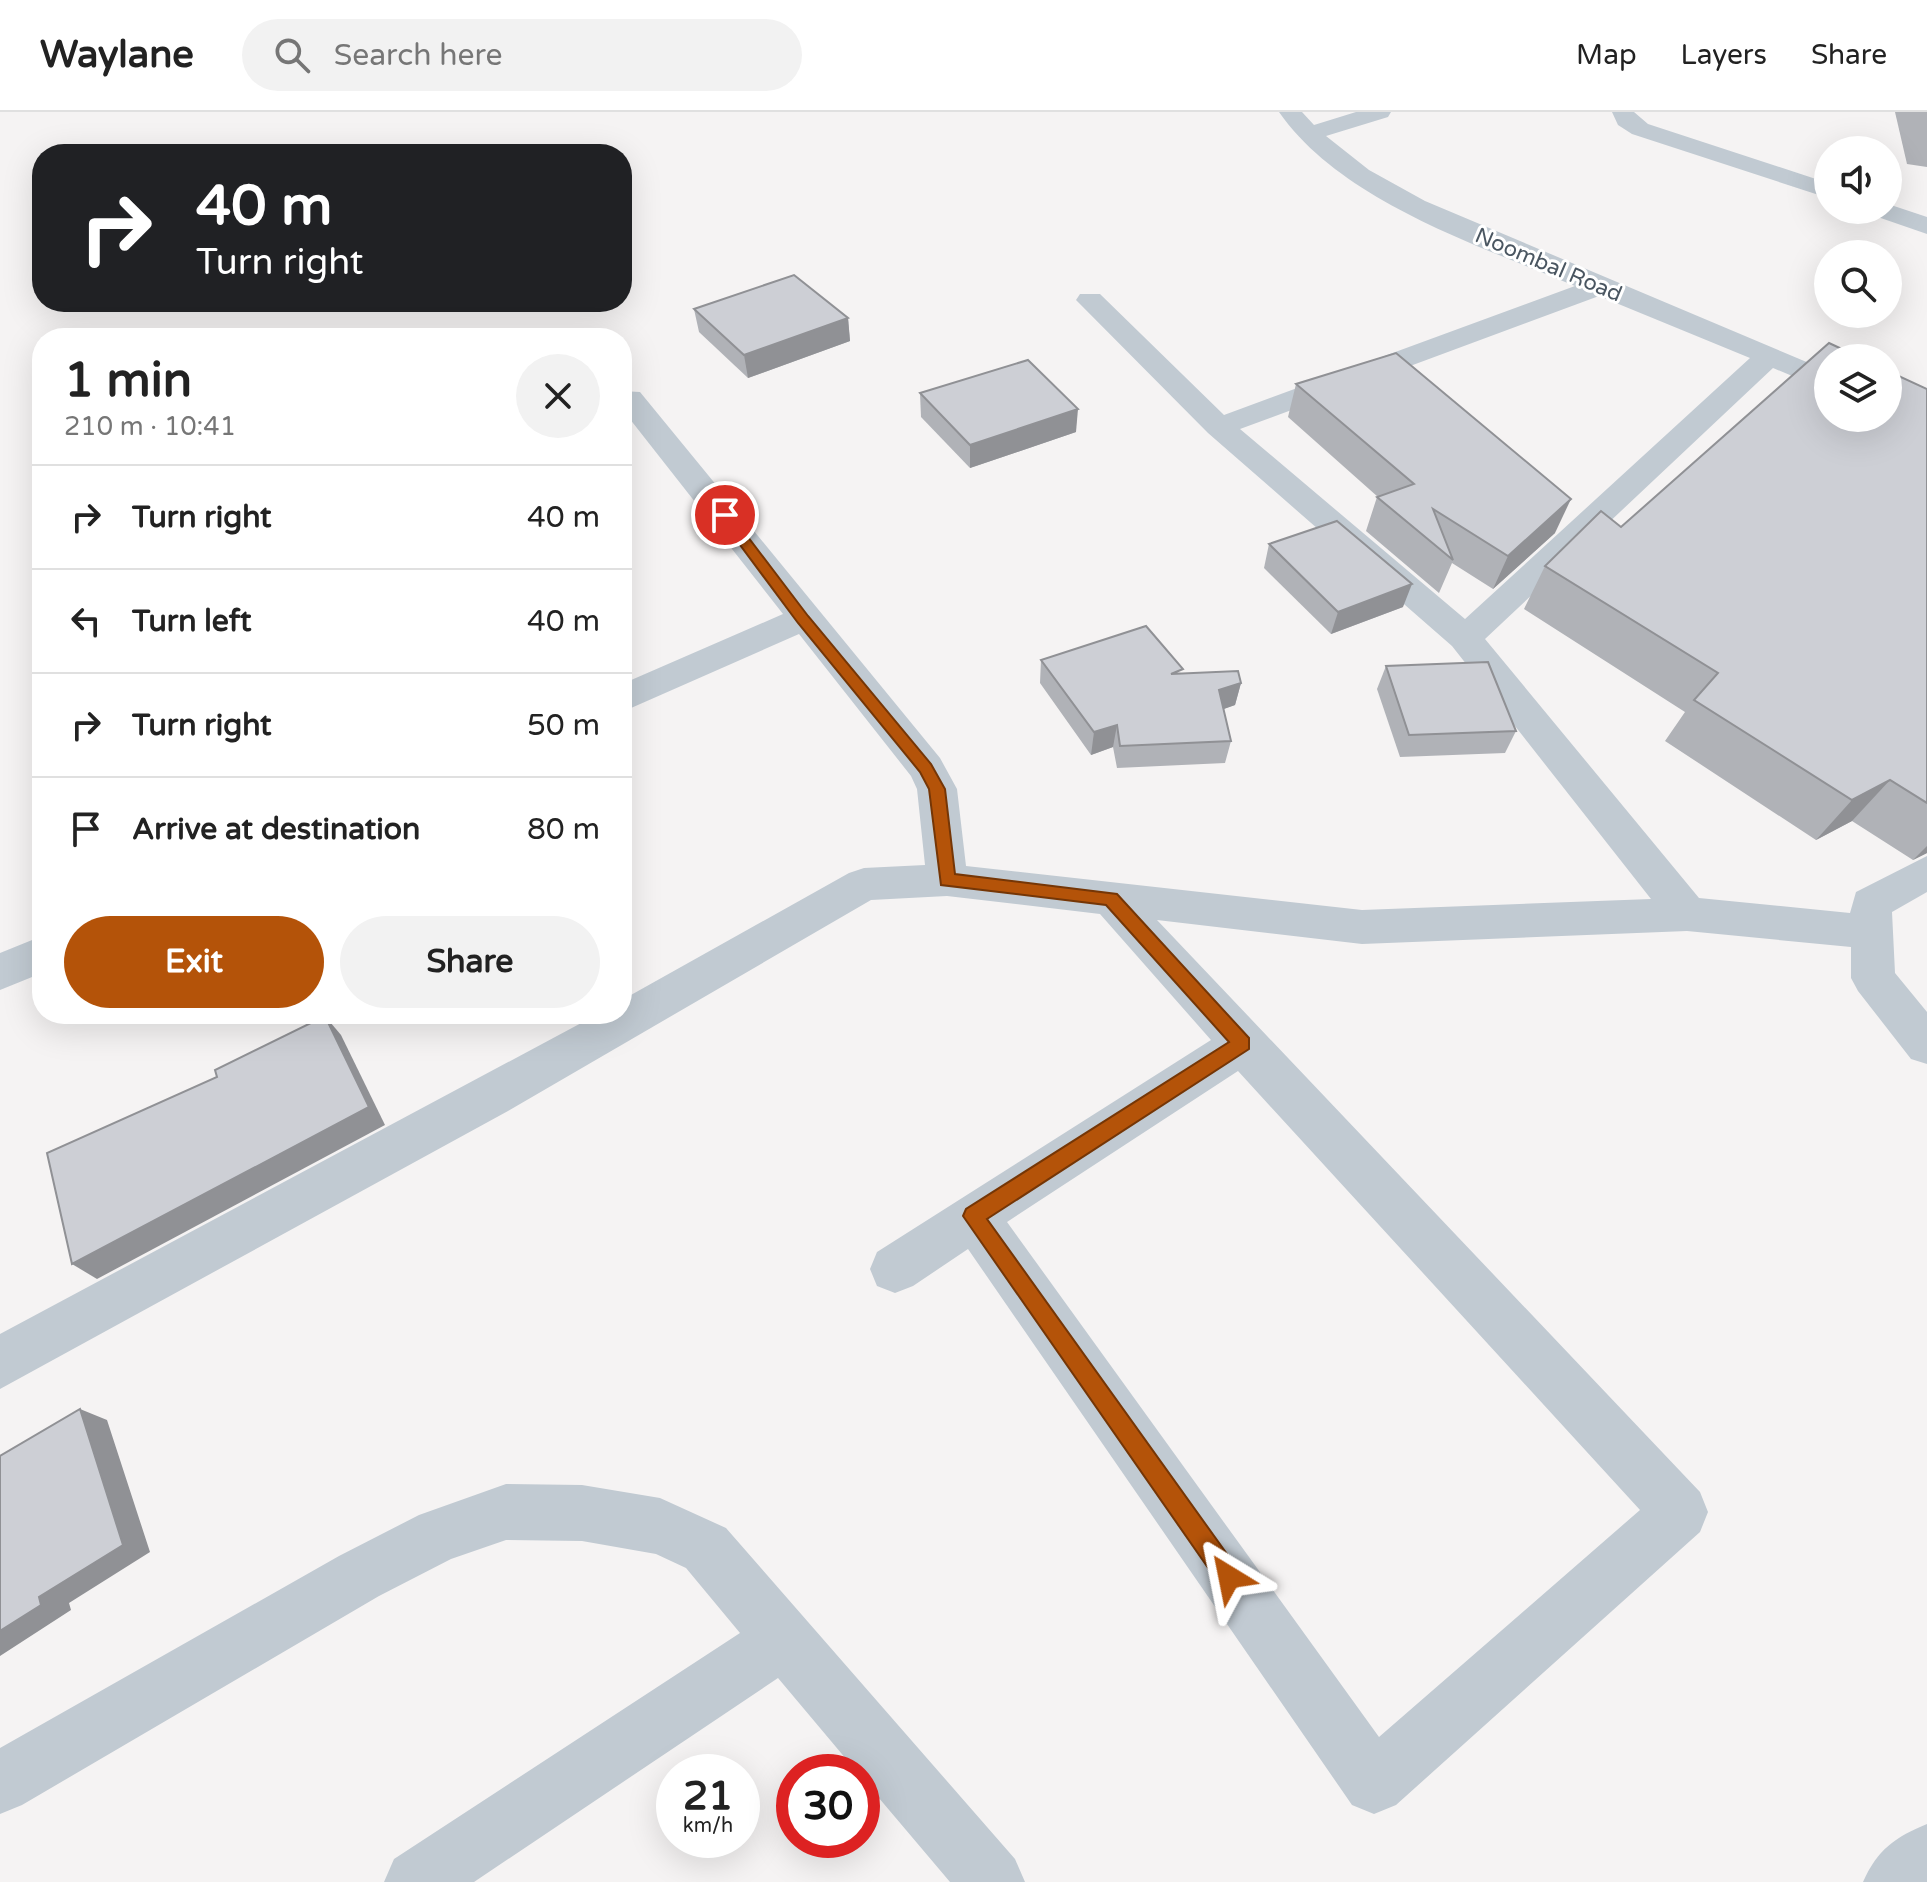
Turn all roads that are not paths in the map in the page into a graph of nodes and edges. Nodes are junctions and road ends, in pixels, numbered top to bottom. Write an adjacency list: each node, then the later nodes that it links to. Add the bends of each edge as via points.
1 (1290, 112): 4 (street, Noombal Road)
2 (1380, 112): 4 (street)
3 (1623, 112): 5 (street, via 1640,129)
4 (1309, 134): 8 (street, Noombal Road, via 1390,192)
5 (1814, 186)
6 (1902, 217): 7 (street)
7 (1927, 226)
8 (1595, 288): 10 (street, Noombal Road); 13 (street)
9 (1090, 300): 13 (street)
10 (1769, 356): 11 (street, Noombal Road); 15 (street)
11 (1814, 376)
12 (632, 402): 14 (street)
13 (1219, 427): 15 (street)
14 (803, 619): 16 (street); 18 (street, via 926,768 937,789)
15 (1465, 638): 20 (street)
16 (632, 695)
17 (1927, 872): 21 (street, via 1871,904)
18 (947, 880): 19 (street); 24 (street, via 864,884)
19 (1111, 898): 20 (street, via 1362,927); 26 (street)
20 (1687, 914): 21 (street)
21 (1872, 932): 27 (street, via 1873,978)
22 (32, 958): 23 (street)
23 (0, 972)
24 (632, 1017)
25 (619, 1024): 30 (street)
26 (1242, 1044): 28 (street); 28 (street, via 1680,1512 1374,1783)
27 (1927, 1045)
28 (974, 1216): 29 (street)
29 (895, 1269)
30 (0, 1363)
31 (784, 1639): 32 (street, via 706,1548 660,1526 582,1513 506,1512 439,1535 359,1576); 34 (street); 35 (street)
32 (0, 1783)
33 (1927, 1856): 36 (street)
34 (417, 1882)
35 (992, 1882)
36 (1896, 1882)

